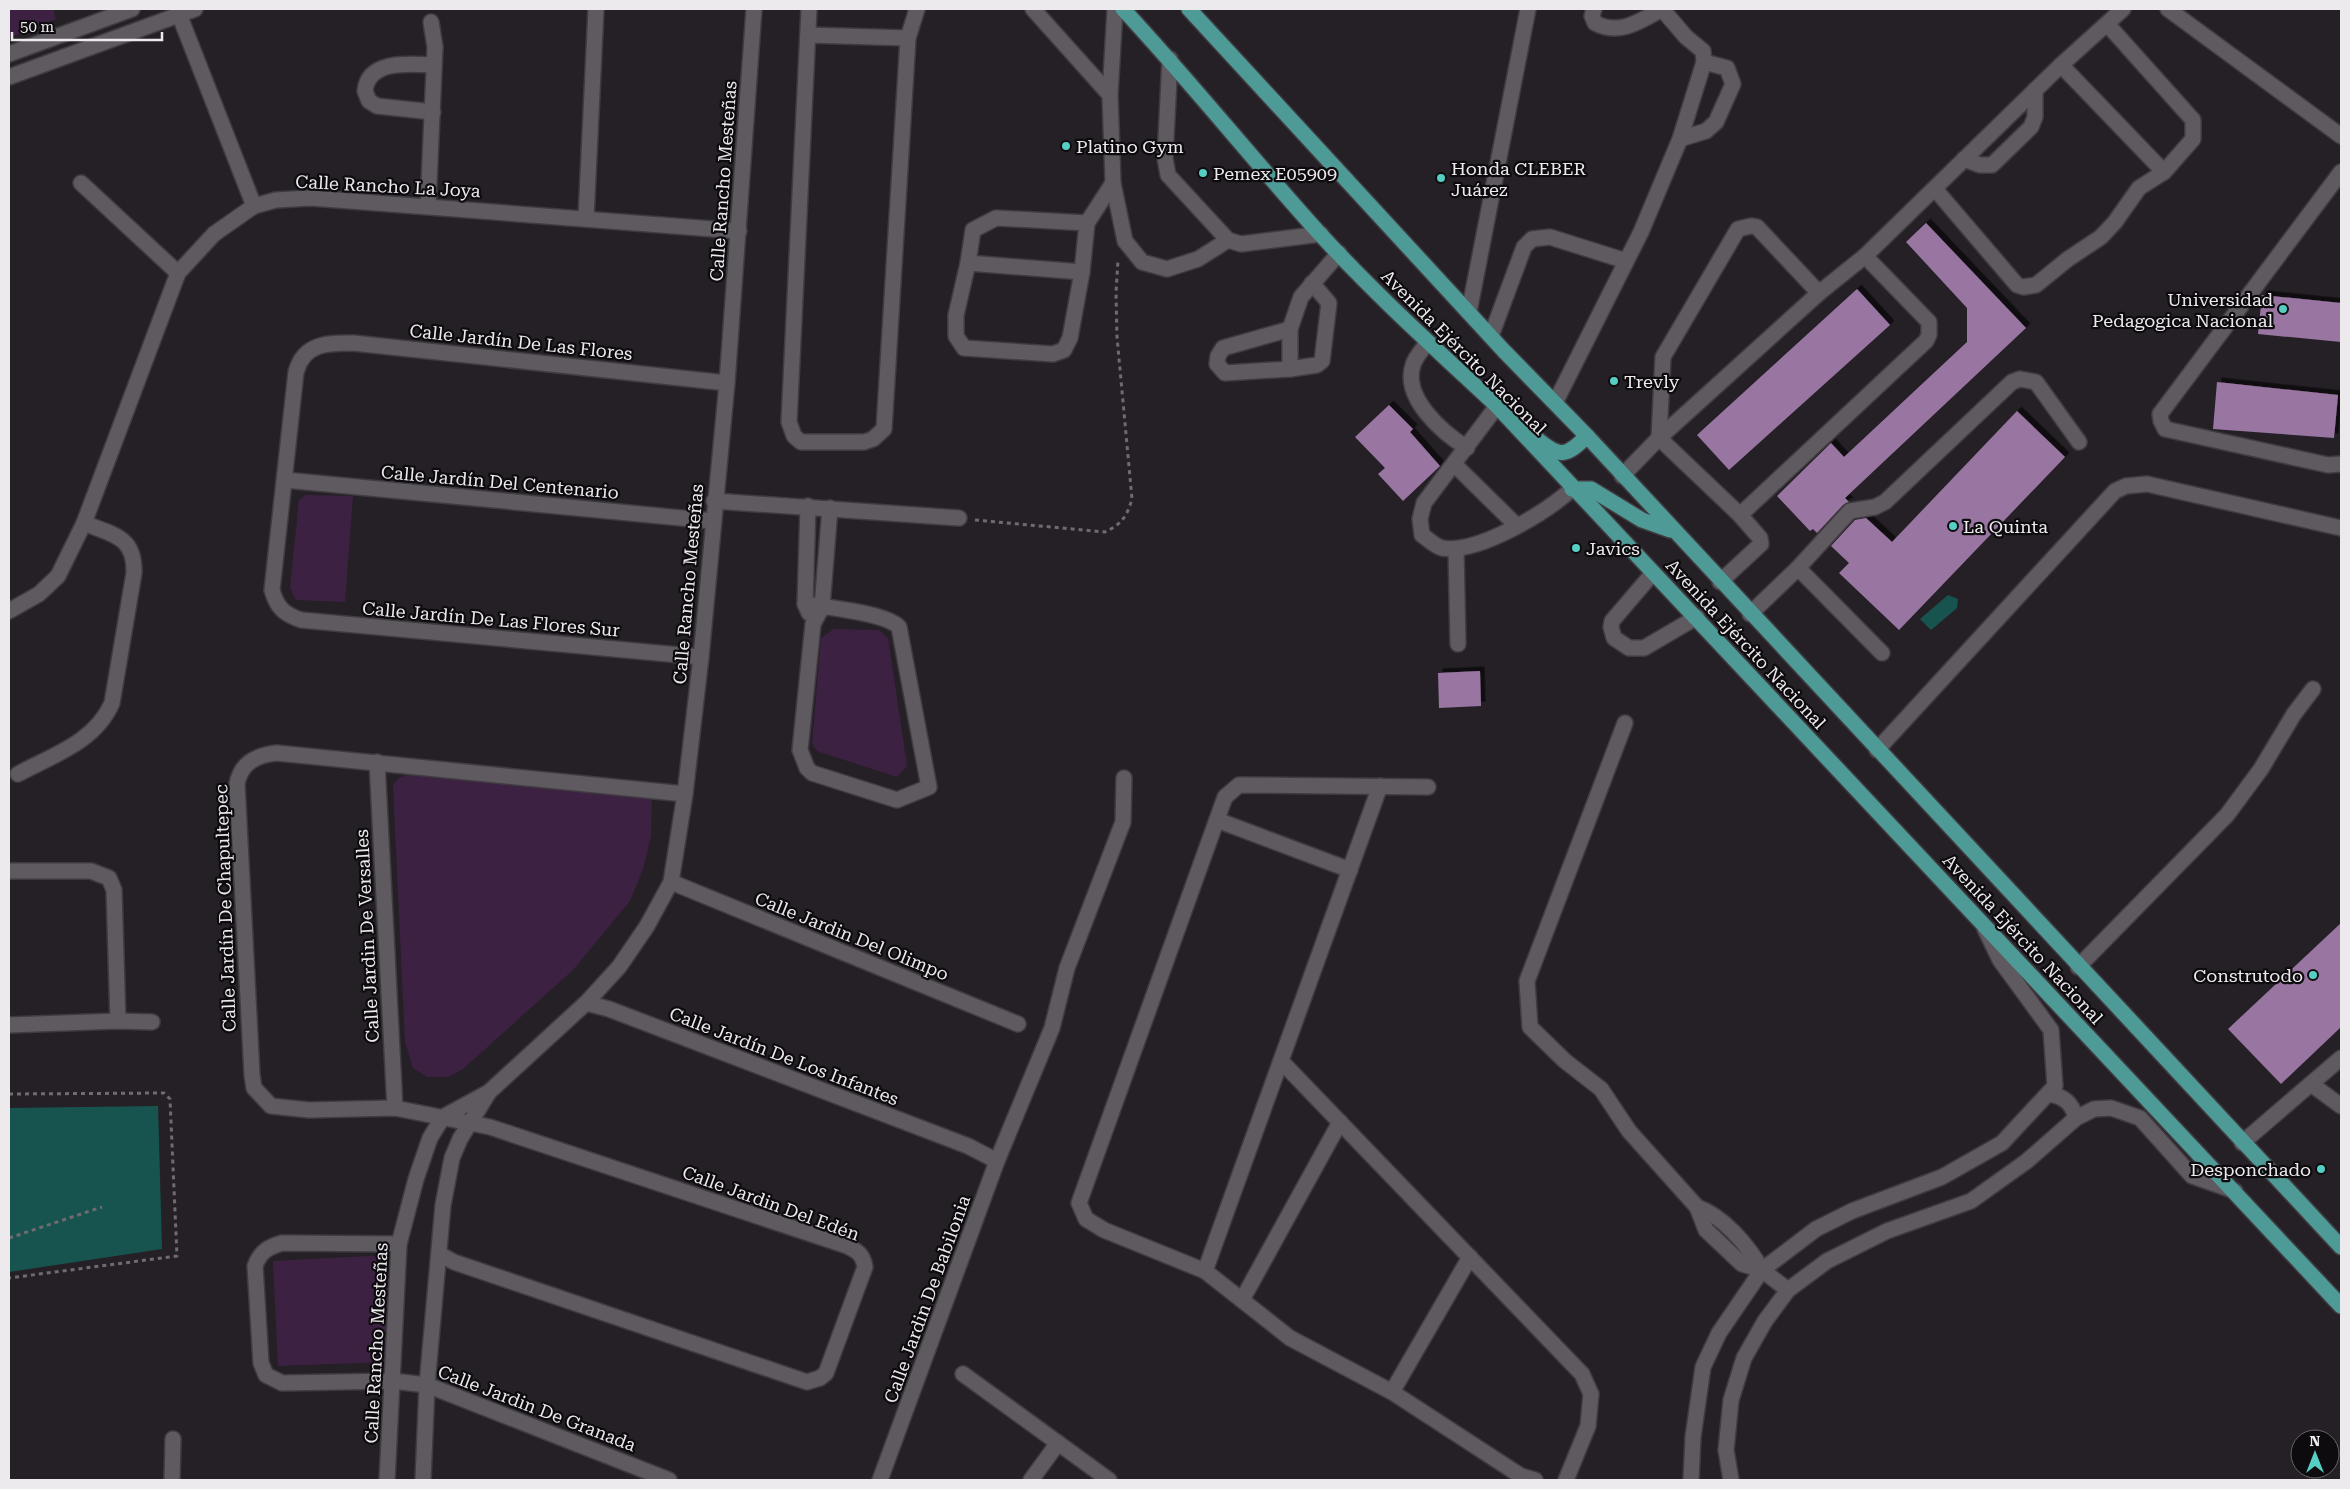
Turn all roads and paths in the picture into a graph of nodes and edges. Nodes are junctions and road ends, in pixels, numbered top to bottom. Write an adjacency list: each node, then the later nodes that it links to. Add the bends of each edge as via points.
1 (132, 9): 21 (street)
2 (195, 9): 16 (street)
3 (596, 9): 40 (street)
4 (754, 9): 42 (street, Calle Rancho Mesteñas)
5 (809, 9): 19 (street)
6 (917, 9): 20 (street)
7 (1033, 9): 28 (street)
8 (1115, 9): 28 (street)
9 (1123, 9): 22 (main road, Avenida Ejército Nacional)
10 (1189, 9): 54 (main road, Avenida Ejército Nacional)
11 (1528, 9): 54 (street)
12 (1594, 9): 13 (street, via 1595,23 1623,28)
13 (1662, 9): 23 (street, via 1703,51)
14 (2123, 9): 18 (street)
15 (2168, 9): 30 (street)
16 (178, 11): 26 (street); 38 (street)
17 (431, 22): 24 (street)
18 (2108, 25): 25 (street); 33 (street, via 2194,120 2194,139)
19 (808, 35): 20 (street); 20 (street, via 789,422 794,436 802,442 864,442 884,429)
20 (908, 38)
21 (9, 54)
22 (1170, 59): 43 (main road, Avenida Ejército Nacional); 44 (street, via 1165,158 1168,175)
23 (1704, 62): 31 (street); 31 (street, via 1727,68 1733,84 1716,122 1706,131)
24 (434, 64): 29 (street); 29 (street, via 396,64 378,71 371,76 365,91 369,101 377,106)
25 (2061, 65): 27 (street); 33 (street)
26 (9, 77)
27 (2035, 90): 32 (street); 32 (street, via 2032,127 1992,165 1980,165)
28 (1110, 95): 36 (street)
29 (433, 112): 39 (street)
30 (2341, 136)
31 (1680, 139): 48 (street)
32 (1964, 159): 37 (street)
33 (2164, 172): 37 (street, via 2139,188 2100,237 2031,287 2017,285)
34 (2341, 172): 67 (street, via 2160,414 2165,429 2328,465)
35 (81, 183): 51 (street)
36 (1113, 183): 41 (street); 45 (street)
37 (1934, 188): 47 (street)
38 (254, 206): 39 (street, Calle Rancho La Joya, via 276,200 311,198); 51 (street, Calle Rancho La Joya, via 214,234)
39 (428, 206): 40 (street, Calle Rancho La Joya)
40 (586, 218): 42 (street, Calle Rancho La Joya)
41 (1087, 223): 49 (street, via 996,218 974,230); 50 (street)
42 (739, 231): 59 (street, Calle Rancho Mesteñas)
43 (1321, 234): 44 (street, via 1241,244); 46 (main road, Avenida Ejército Nacional)
44 (1228, 240): 45 (street, via 1198,259 1167,269 1142,262)
45 (1125, 241): 75 (path, via 1117,263 1116,293 1132,499 1127,516 1119,525 1105,532)
46 (1339, 253): 52 (street); 57 (main road, Avenida Ejército Nacional)
47 (1865, 256): 53 (street); 74 (street, via 1928,322 1929,335)
48 (1626, 261): 56 (street, via 1550,237 1532,239 1524,247); 60 (street)
49 (968, 263): 50 (street); 50 (street, via 956,314 956,336 964,348 1053,354 1064,350 1070,338)
50 (1082, 272)
51 (178, 273): 77 (street, Calle Rancho La Joya)
52 (1312, 283): 55 (street, via 1301,297); 58 (street, via 1329,303 1322,361 1317,365)
53 (1818, 293): 63 (street); 63 (street, via 1757,228 1738,229 1663,357)
54 (1470, 312): 56 (main road, Avenida Ejército Nacional)
55 (1290, 329): 58 (street); 58 (street, via 1223,348 1217,364 1225,373)
56 (1490, 336): 60 (main road, Avenida Ejército Nacional)
57 (1428, 342): 61 (main road, Avenida Ejército Nacional); 65 (street, via 1413,365 1412,387 1426,413 1448,436)
58 (1290, 369)
59 (727, 383): 69 (street, Calle Jardín De Las Flores, via 353,344 312,347 296,372); 71 (street, Calle Rancho Mesteñas)
60 (1555, 403): 62 (main road, Avenida Ejército Nacional)
61 (1497, 406): 62 (main road, via 1552,451 1572,450); 65 (street); 70 (main road, Avenida Ejército Nacional)
62 (1587, 436): 68 (main road, Avenida Ejército Nacional)
63 (1659, 438): 68 (street); 74 (street)
64 (2080, 442): 82 (street, via 2036,382 2020,379 2012,382 1885,502 1850,511)
65 (1467, 448): 66 (street)
66 (1454, 464): 78 (street); 81 (street, via 1424,503 1420,519 1422,535 1439,547)
67 (2341, 464)
68 (1622, 476): 80 (main road, Avenida Ejército Nacional)
69 (285, 480): 76 (street, Calle Jardín Del Centenario); 93 (street, Calle Jardín De Las Flores Sur, via 272,590 281,610 301,620)
70 (1572, 489): 78 (street, via 1553,505); 80 (main road, via 1591,489 1642,520); 83 (main road, Avenida Ejército Nacional)
71 (714, 501): 72 (street); 76 (street, Calle Rancho Mesteñas)
72 (808, 506): 73 (street); 85 (street)
73 (830, 508): 75 (street); 86 (street)
74 (1740, 515): 84 (street, via 1760,538 1761,544)
75 (959, 518)
76 (712, 521): 93 (street, Calle Rancho Mesteñas)
77 (84, 523): 87 (street, Calle Rancho La Joya, via 58,576 39,594); 98 (street, via 120,537 128,544 134,558 112,703 106,716 90,734)
78 (1516, 525): 81 (street, via 1469,547)
79 (2341, 528): 96 (street, via 2147,484 2126,486 2115,491)
80 (1673, 531): 84 (main road, Avenida Ejército Nacional)
81 (1456, 549): 91 (street)
82 (1798, 568): 88 (street); 92 (street)
83 (1653, 572): 89 (main road, Avenida Ejército Nacional); 89 (street, via 1612,621 1614,638 1629,648 1644,648)
84 (1720, 582): 88 (main road, Avenida Ejército Nacional)
85 (805, 604): 86 (street); 90 (street)
86 (822, 607): 90 (street); 90 (street, via 889,619 899,627 928,787 897,800 812,773 807,768 800,750)
87 (9, 611)
88 (1750, 614): 96 (main road, Avenida Ejército Nacional)
89 (1697, 617): 107 (main road, Avenida Ejército Nacional)
90 (813, 624)
91 (1458, 644)
92 (1882, 653)
93 (701, 657): 102 (street, Calle Rancho Mesteñas)
94 (2313, 689): 108 (street, via 2227,815)
95 (1625, 724): 135 (street, via 1527,982 1530,1027 1565,1061 1601,1088 1629,1131 1697,1207 1711,1212 1753,1254)
96 (1877, 750): 108 (main road, Avenida Ejército Nacional)
97 (377, 762): 102 (street, Calle Jardín De Chapultepec); 121 (street, Calle Jardin De Versalles); 121 (street, Calle Jardín De Chapultepec, via 277,753 265,754 246,764 239,772 237,784 242,891 254,1088 271,1106 309,1110)
98 (18, 774)
99 (1124, 778): 127 (street, Calle Jardin De Babilonia, via 1123,822 1067,968 1052,1028)
100 (1380, 786): 101 (street); 103 (street, via 1239,785 1225,797); 104 (street)
101 (1428, 787)
102 (685, 794): 106 (street, Calle Rancho Mesteñas)
103 (1217, 820): 104 (street); 136 (street, via 1079,1203 1086,1218 1104,1230)
104 (1350, 870): 115 (street)
105 (9, 871): 110 (street, via 91,871 109,878 114,890)
106 (671, 882): 109 (street, Calle Rancho Mesteñas, via 647,926 619,966); 112 (street, Calle Jardin Del Olimpo)
107 (1982, 923): 119 (street, via 2000,960 2051,1030 2055,1086); 128 (main road, Avenida Ejército Nacional)
108 (2078, 966): 126 (main road, Avenida Ejército Nacional)
109 (586, 1003): 117 (street, Calle Rancho Mesteñas); 127 (street, Calle Jardín De Los Infantes, via 968,1146)
110 (118, 1021): 111 (street); 113 (street)
111 (152, 1022)
112 (1018, 1024)
113 (9, 1025)
114 (2341, 1058): 116 (street)
115 (1281, 1061): 124 (street); 136 (street)
116 (2311, 1084): 120 (street); 126 (street)
117 (488, 1092): 122 (street, Calle Rancho Mesteñas); 125 (street, Calle Rancho Mesteñas)
118 (9, 1094): 137 (path, via 164,1093 170,1098 177,1256)
119 (2048, 1094): 123 (street, via 2069,1103); 135 (street, via 2002,1143 1942,1177 1852,1211 1816,1229 1780,1253)
120 (2341, 1106)
121 (395, 1108): 122 (street, Calle Jardín De Chapultepec)
122 (443, 1117): 125 (street, Calle Jardín De Chapultepec); 131 (street, Calle Rancho Mesteñas, via 430,1138)
123 (2076, 1118): 128 (street, via 2094,1109 2111,1108 2140,1118 2192,1176); 138 (street, via 2027,1161 1971,1201 1887,1231 1826,1261)
124 (1340, 1122): 134 (street); 139 (street)
125 (471, 1123): 133 (street, Calle Rancho Mesteñas, via 452,1158 443,1205); 133 (street, Calle Jardin Del Edén, via 847,1246 858,1251 864,1260 863,1276 826,1373 807,1382 454,1262)
126 (2242, 1143): 132 (main road, Avenida Ejército Nacional)
127 (997, 1161): 152 (street, Calle Jardin De Babilonia)
128 (2236, 1191): 140 (main road, Avenida Ejército Nacional)
129 (102, 1207): 130 (path)
130 (9, 1238)
131 (399, 1244): 142 (street, Calle Rancho Mesteñas); 142 (street, Calle Jardin De Granada, via 282,1244 264,1251 255,1266 260,1364 266,1376 282,1383)
132 (2341, 1247)
133 (439, 1254): 143 (street, Calle Rancho Mesteñas)
134 (1470, 1257): 144 (street); 155 (street, via 1582,1374 1591,1394 1588,1426)
135 (1762, 1270): 138 (street); 156 (street, via 1719,1332 1703,1367 1693,1437)
136 (1205, 1271): 139 (street)
137 (9, 1278)
138 (1788, 1290): 157 (street, via 1744,1358 1731,1400 1726,1450)
139 (1242, 1300): 144 (street, via 1290,1338)
140 (2341, 1306)
141 (963, 1374): 146 (street)
142 (393, 1381): 143 (street, Calle Jardin De Granada); 149 (street, Calle Rancho Mesteñas)
143 (427, 1385): 150 (street, Calle Rancho Mesteñas); 151 (street, Calle Jardin De Granada)
144 (1392, 1392): 147 (street)
145 (173, 1439): 148 (street)
146 (1058, 1443): 153 (street); 154 (street)
147 (1525, 1479)
148 (172, 1480)
149 (387, 1480)
150 (423, 1480)
151 (668, 1480)
152 (880, 1480)
153 (1031, 1480)
154 (1109, 1480)
155 (1566, 1480)
156 (1691, 1480)
157 (1731, 1480)

